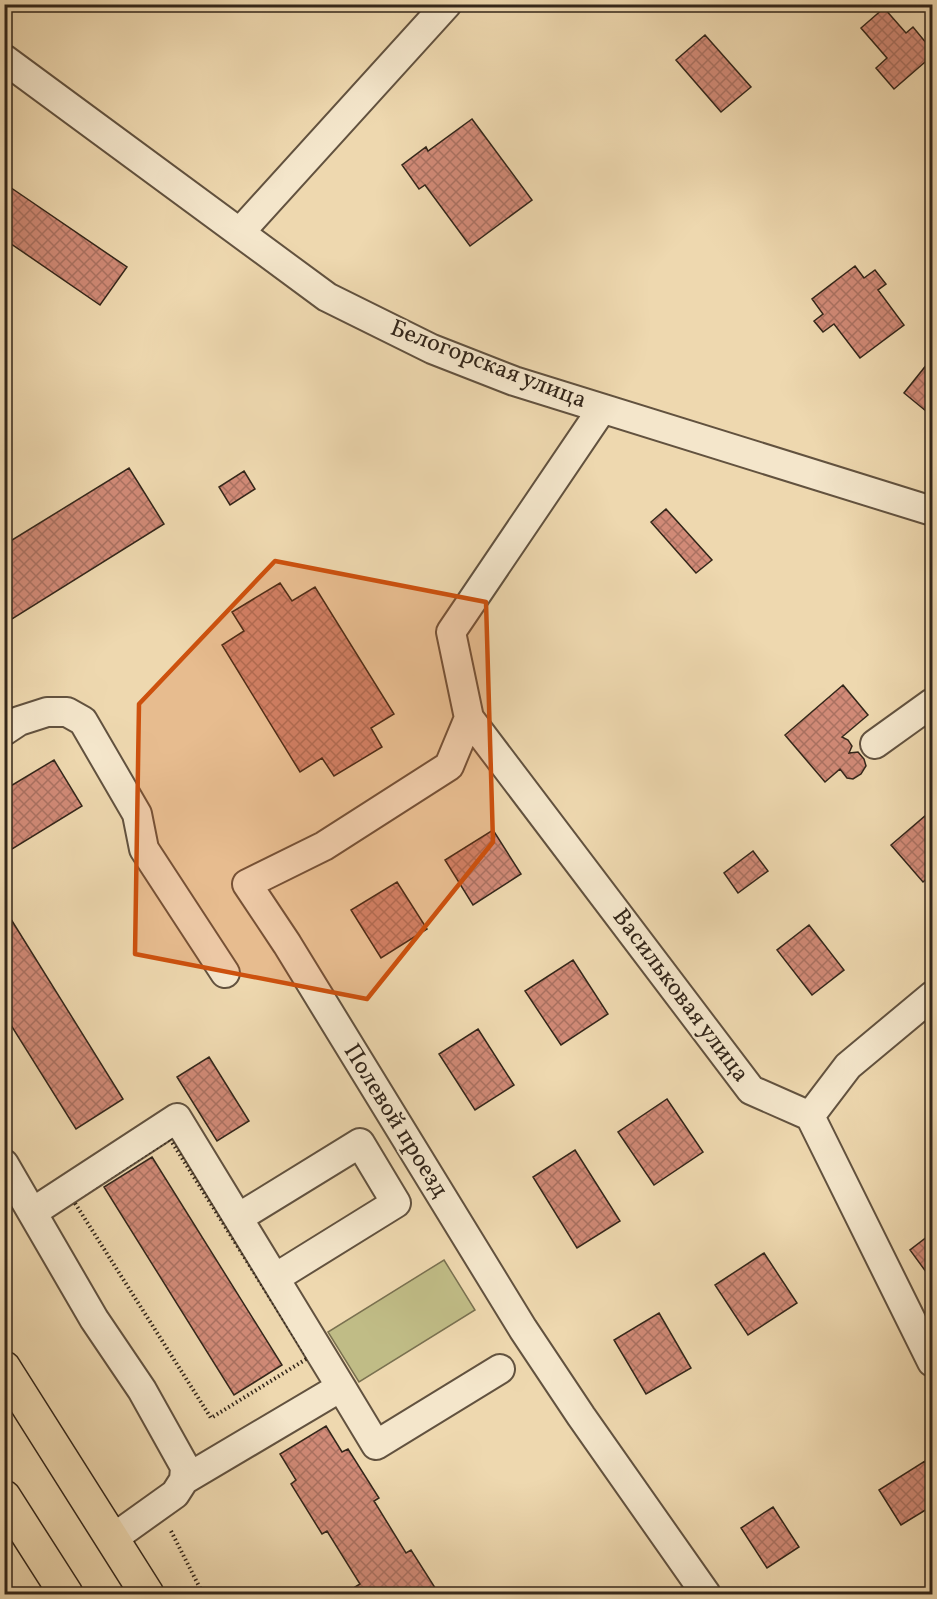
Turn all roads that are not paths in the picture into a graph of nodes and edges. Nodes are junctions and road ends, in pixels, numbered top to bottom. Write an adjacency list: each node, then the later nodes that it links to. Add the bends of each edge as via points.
1 (447, 4): 3 (street)
2 (4, 59): 3 (street, Белогорская улица)
3 (240, 232): 4 (street, Белогорская улица, via 327,297 432,349)
4 (602, 409): 5 (street, Белогорская улица); 7 (street, via 451,632)
5 (933, 511)
6 (933, 703): 9 (street)
7 (469, 718): 12 (street, Васильковая улица, via 751,1090); 26 (street, Полевой проезд, via 449,766 324,846 247,884 523,1329)
8 (4, 731): 10 (street, via 46,712 67,712 83,721 137,814 144,849)
9 (875, 744)
10 (225, 972)
11 (933, 996): 12 (street, via 848,1066)
12 (810, 1116): 17 (street)
13 (4, 1164): 14 (street)
14 (33, 1212): 15 (street, via 177,1118); 21 (street, via 94,1319 176,1448 185,1467)
15 (238, 1218): 16 (street); 16 (street, via 360,1143 396,1203)
16 (275, 1278): 20 (street)
17 (933, 1362)
18 (4, 1368): 23 (main road)
19 (500, 1369): 20 (street, via 376,1445)
20 (341, 1387): 21 (street)
21 (184, 1480): 23 (street, via 175,1494)
22 (4, 1497): 24 (main road)
23 (112, 1539): 25 (main road)
24 (66, 1594)
25 (147, 1594)
26 (706, 1594)

